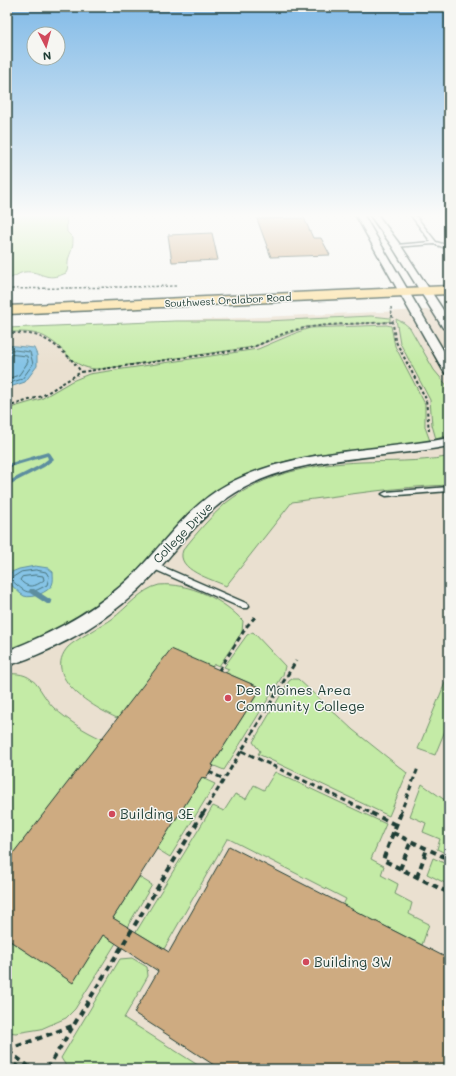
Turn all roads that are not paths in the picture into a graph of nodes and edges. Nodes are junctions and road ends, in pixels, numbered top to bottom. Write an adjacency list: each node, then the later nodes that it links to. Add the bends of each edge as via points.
1 (389, 264): 5 (street)
2 (408, 264): 4 (street)
3 (449, 290): 4 (main road, Southwest Oralabor Road)
4 (429, 297): 5 (main road, Southwest Oralabor Road); 6 (main road, Southwest Oralabor Road); 9 (street)
5 (406, 298): 7 (main road, Southwest Oralabor Road); 8 (main road, Southwest Oralabor Road); 10 (street)
6 (449, 302)
7 (7, 310)
8 (7, 321)
9 (449, 328)
10 (449, 370)
11 (449, 442): 14 (street, College Drive, via 313,459 262,473 229,489 210,504)
12 (449, 489): 13 (lane)
13 (386, 494)
14 (152, 565): 15 (lane); 16 (street, College Drive, via 122,595 95,616 62,636)
15 (245, 606)
16 (7, 659)

